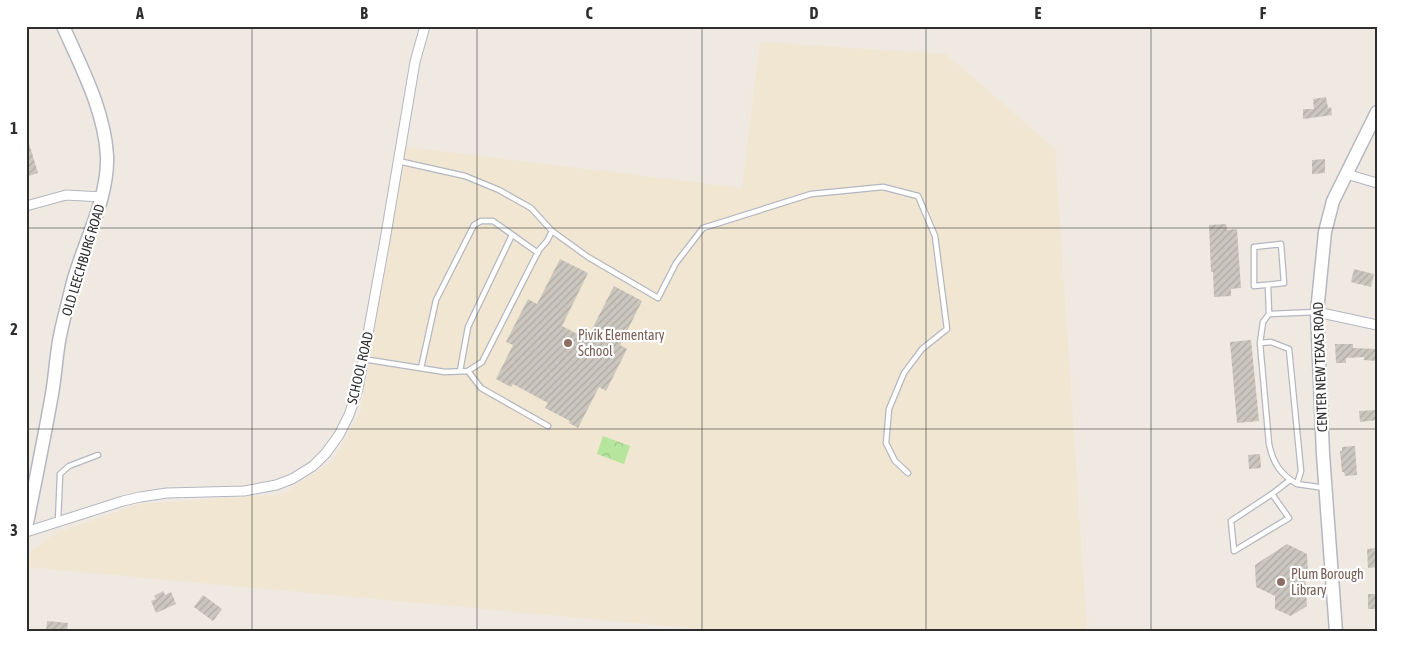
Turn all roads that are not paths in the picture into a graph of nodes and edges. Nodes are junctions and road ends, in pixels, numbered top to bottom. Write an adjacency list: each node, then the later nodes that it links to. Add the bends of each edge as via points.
1 (63, 26): 7 (street, OLD LEECHBURG ROAD, via 92,92 104,133 107,156)
2 (425, 26): 4 (street, SCHOOL ROAD, via 415,62)
3 (1377, 112): 5 (street, CENTER NEW TEXAS ROAD)
4 (398, 161): 9 (lane, via 465,176 499,190 531,208); 17 (street, SCHOOL ROAD)
5 (1346, 174): 6 (street); 13 (street, CENTER NEW TEXAS ROAD, via 1333,201 1325,232)
6 (1377, 183)
7 (102, 197): 8 (street, via 66,195); 29 (street, OLD LEECHBURG ROAD, via 67,305)
8 (26, 206)
9 (552, 231): 11 (lane); 23 (lane, via 588,257 658,298 676,263 703,228 811,194 883,187 918,196 934,236 947,328 922,349 904,374 889,409 886,443 895,461)
10 (512, 235): 11 (lane); 18 (lane, via 493,221 474,225 436,300); 19 (lane, via 468,327)
11 (538, 253): 20 (lane, via 482,362)
12 (1268, 285): 12 (lane, via 1284,283 1281,244 1254,247 1254,286); 14 (lane)
13 (1317, 312): 14 (lane); 15 (street); 26 (street, CENTER NEW TEXAS ROAD)
14 (1269, 314): 16 (lane, via 1263,322)
15 (1377, 325)
16 (1260, 343): 24 (lane, via 1271,454 1280,472); 25 (lane, via 1271,342 1289,350 1301,471)
17 (364, 359): 18 (lane); 28 (street, SCHOOL ROAD, via 358,389 339,435 313,466 292,479 244,491 140,497)
18 (421, 368): 19 (lane)
19 (460, 371): 20 (lane)
20 (468, 371): 21 (lane, via 482,388)
21 (548, 426)
22 (98, 456): 28 (lane, via 69,466 60,474)
23 (908, 473)
24 (1290, 480): 25 (lane); 27 (lane)
25 (1297, 484): 26 (lane)
26 (1326, 488): 31 (street, CENTER NEW TEXAS ROAD)
27 (1272, 494): 27 (lane, via 1231,521 1234,552 1289,518)
28 (58, 522): 30 (street, SCHOOL ROAD)
29 (26, 528)
30 (26, 532)
31 (1336, 632)

